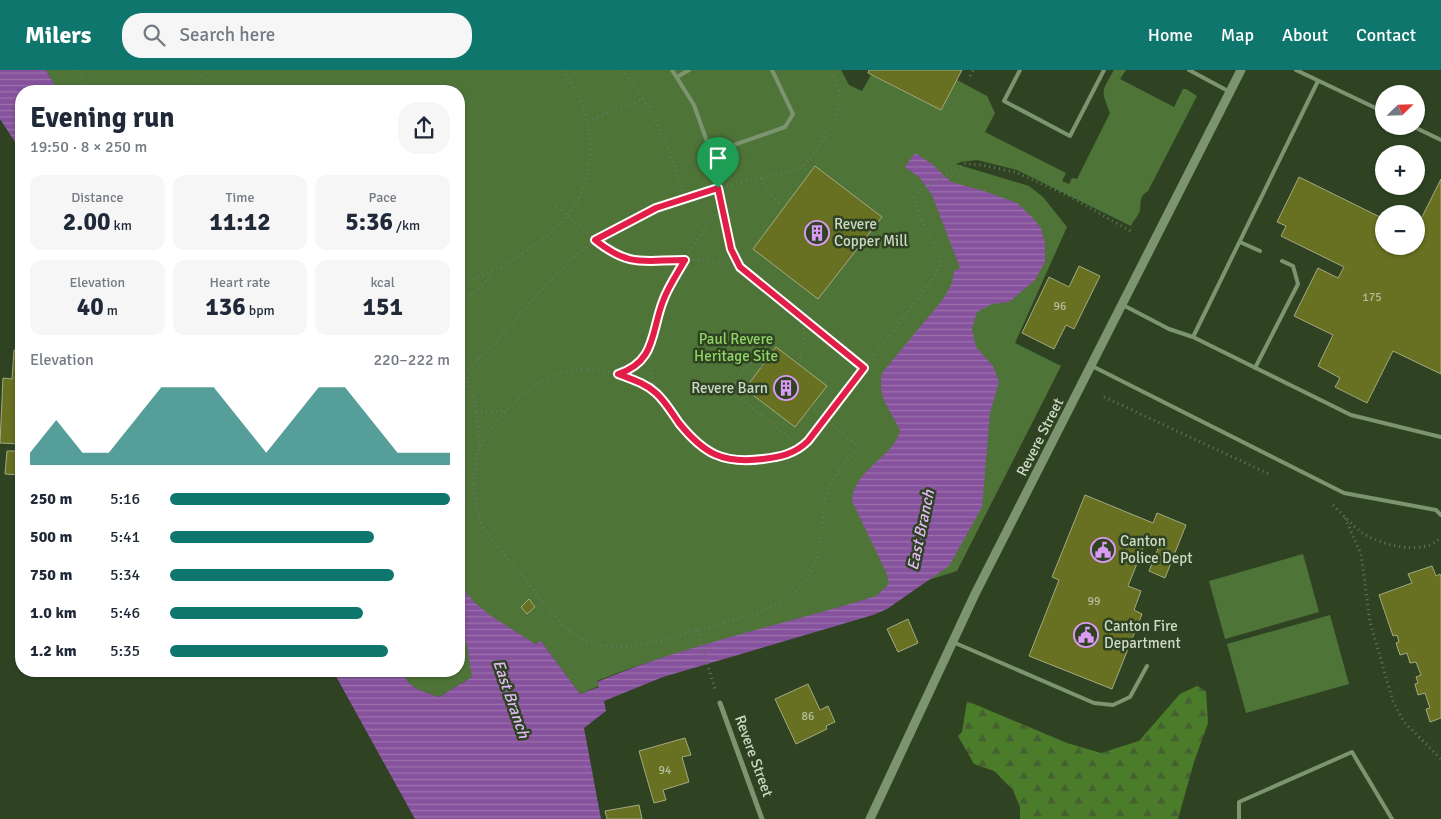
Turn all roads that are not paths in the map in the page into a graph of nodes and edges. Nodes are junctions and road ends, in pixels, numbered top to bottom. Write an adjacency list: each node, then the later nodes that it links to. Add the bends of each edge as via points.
1 (672, 70): 9 (lane)
2 (688, 70): 9 (lane)
3 (772, 70): 9 (lane, via 793,114 785,127 711,153 694,105)
4 (1020, 70): 5 (lane, via 1004,101 1070,136)
5 (1104, 70)
6 (1189, 70): 11 (lane)
7 (1241, 70): 11 (street, Revere Street)
8 (1296, 70): 10 (lane)
9 (677, 76)
10 (1318, 81): 12 (lane); 15 (lane)
11 (1230, 92): 18 (street, Revere Street)
12 (1375, 108)
13 (1425, 132): 14 (lane)
14 (1441, 140)
15 (1240, 242): 16 (lane); 19 (lane)
16 (1260, 251)
17 (1282, 261): 21 (lane, via 1293,266 1298,284)
18 (1123, 305): 19 (lane); 20 (street, Revere Street)
19 (1193, 338): 21 (lane)
20 (1092, 366): 23 (lane, via 1344,493 1436,510); 24 (street, Revere Street, via 975,594)
21 (1255, 368): 22 (lane, via 1351,415)
22 (1441, 437)
23 (1441, 515)
24 (954, 642): 25 (lane, via 1094,703 1113,705 1130,697); 28 (street, Revere Street)
25 (1147, 666)
26 (720, 702): 27 (street, Revere Street)
27 (762, 819)
28 (870, 819)
29 (1239, 819): 30 (lane, via 1240,802 1352,752)
30 (1392, 819)

